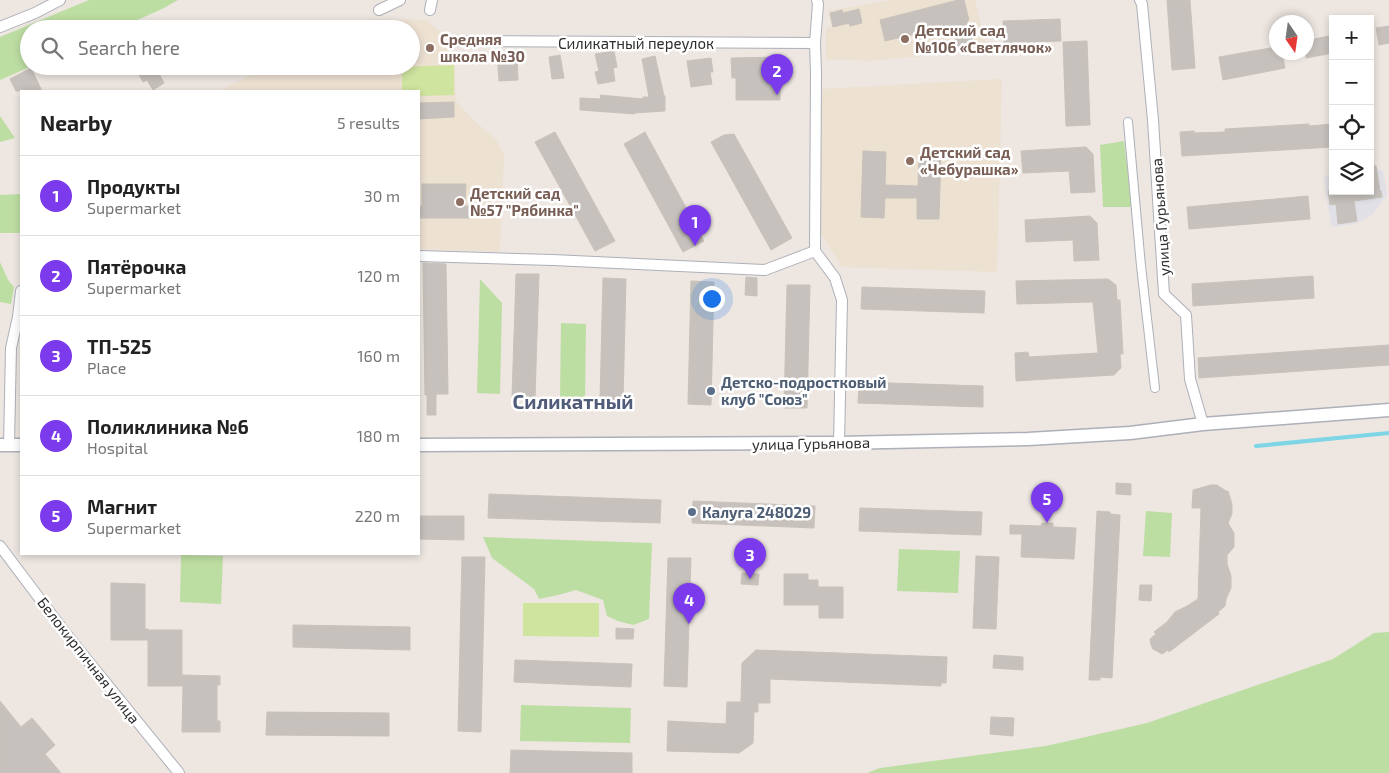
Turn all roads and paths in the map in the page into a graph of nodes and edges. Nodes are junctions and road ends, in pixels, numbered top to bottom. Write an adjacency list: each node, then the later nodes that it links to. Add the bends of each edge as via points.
1 (60, 0): 6 (street)
2 (400, 0): 5 (street)
3 (817, 0): 8 (street)
4 (1140, 0): 15 (street, улица Гурьянова, via 1153,120 1164,294 1186,315 1190,379)
5 (379, 10)
6 (0, 27)
7 (457, 41): 8 (street, Силикатный переулок)
8 (815, 43): 10 (street)
9 (1128, 122): 13 (street)
10 (815, 252): 11 (street, via 765,270); 16 (street, via 835,278 842,300)
11 (420, 256)
12 (20, 300): 17 (street, via 11,348)
13 (1155, 388)
14 (1389, 410): 15 (street, улица Гурьянова)
15 (1203, 424): 16 (street, улица Гурьянова, via 1130,433 1028,439)
16 (839, 443): 18 (street, улица Гурьянова)
17 (10, 445)
18 (420, 445)
19 (0, 546): 20 (street, Белокирпичная улица)
20 (179, 773)

